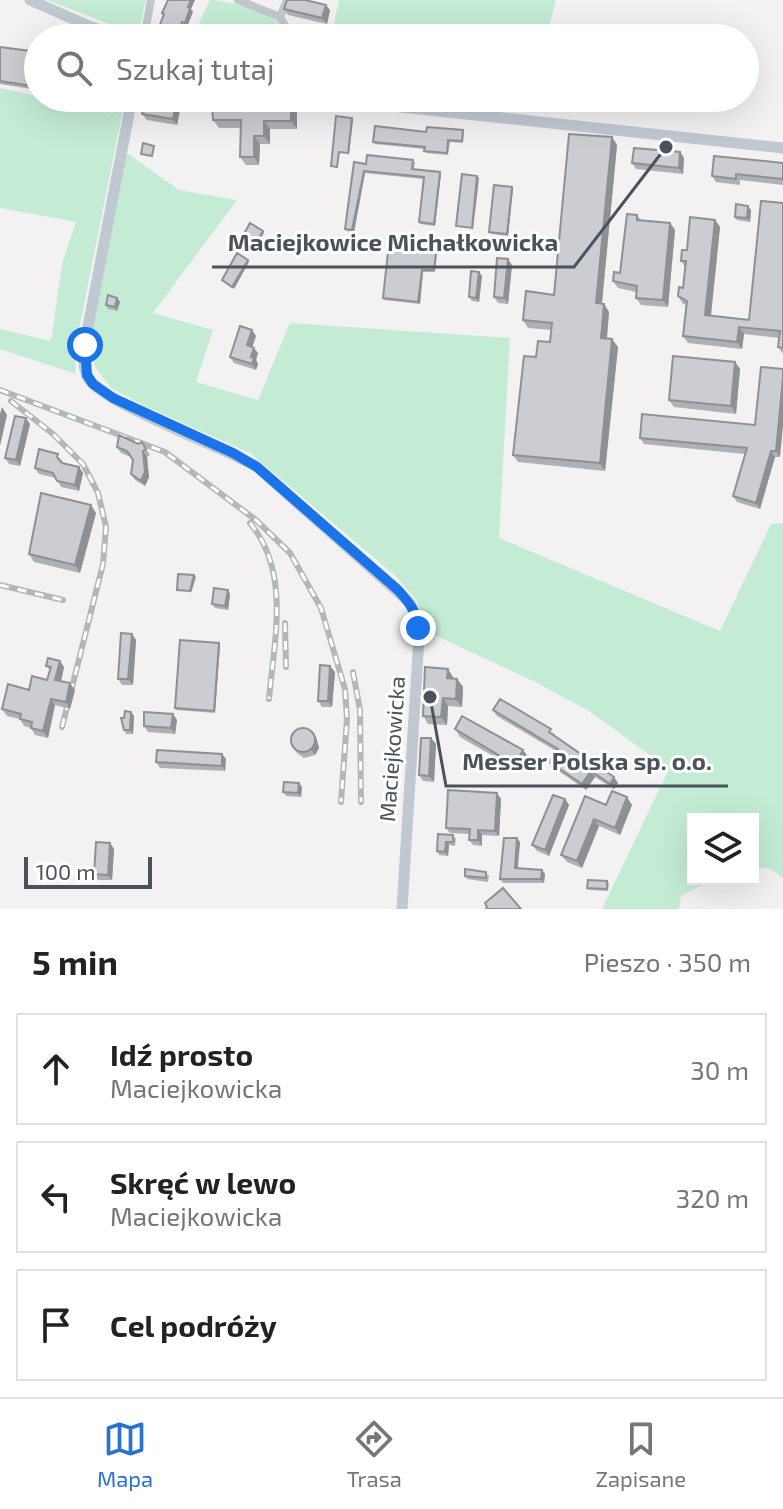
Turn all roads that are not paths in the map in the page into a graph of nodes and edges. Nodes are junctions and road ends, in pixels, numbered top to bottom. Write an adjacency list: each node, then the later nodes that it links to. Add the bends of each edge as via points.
1 (30, 0): 6 (street)
2 (151, 0): 7 (street)
3 (238, 0): 5 (street)
4 (287, 0): 5 (street)
5 (280, 17): 8 (street)
6 (84, 24)
7 (147, 24)
8 (284, 24)
9 (129, 112): 12 (street, Maciejkowicka, via 85,342 87,375 113,398 257,467 410,603 419,638)
10 (447, 112): 11 (street)
11 (783, 148)
12 (402, 909)

